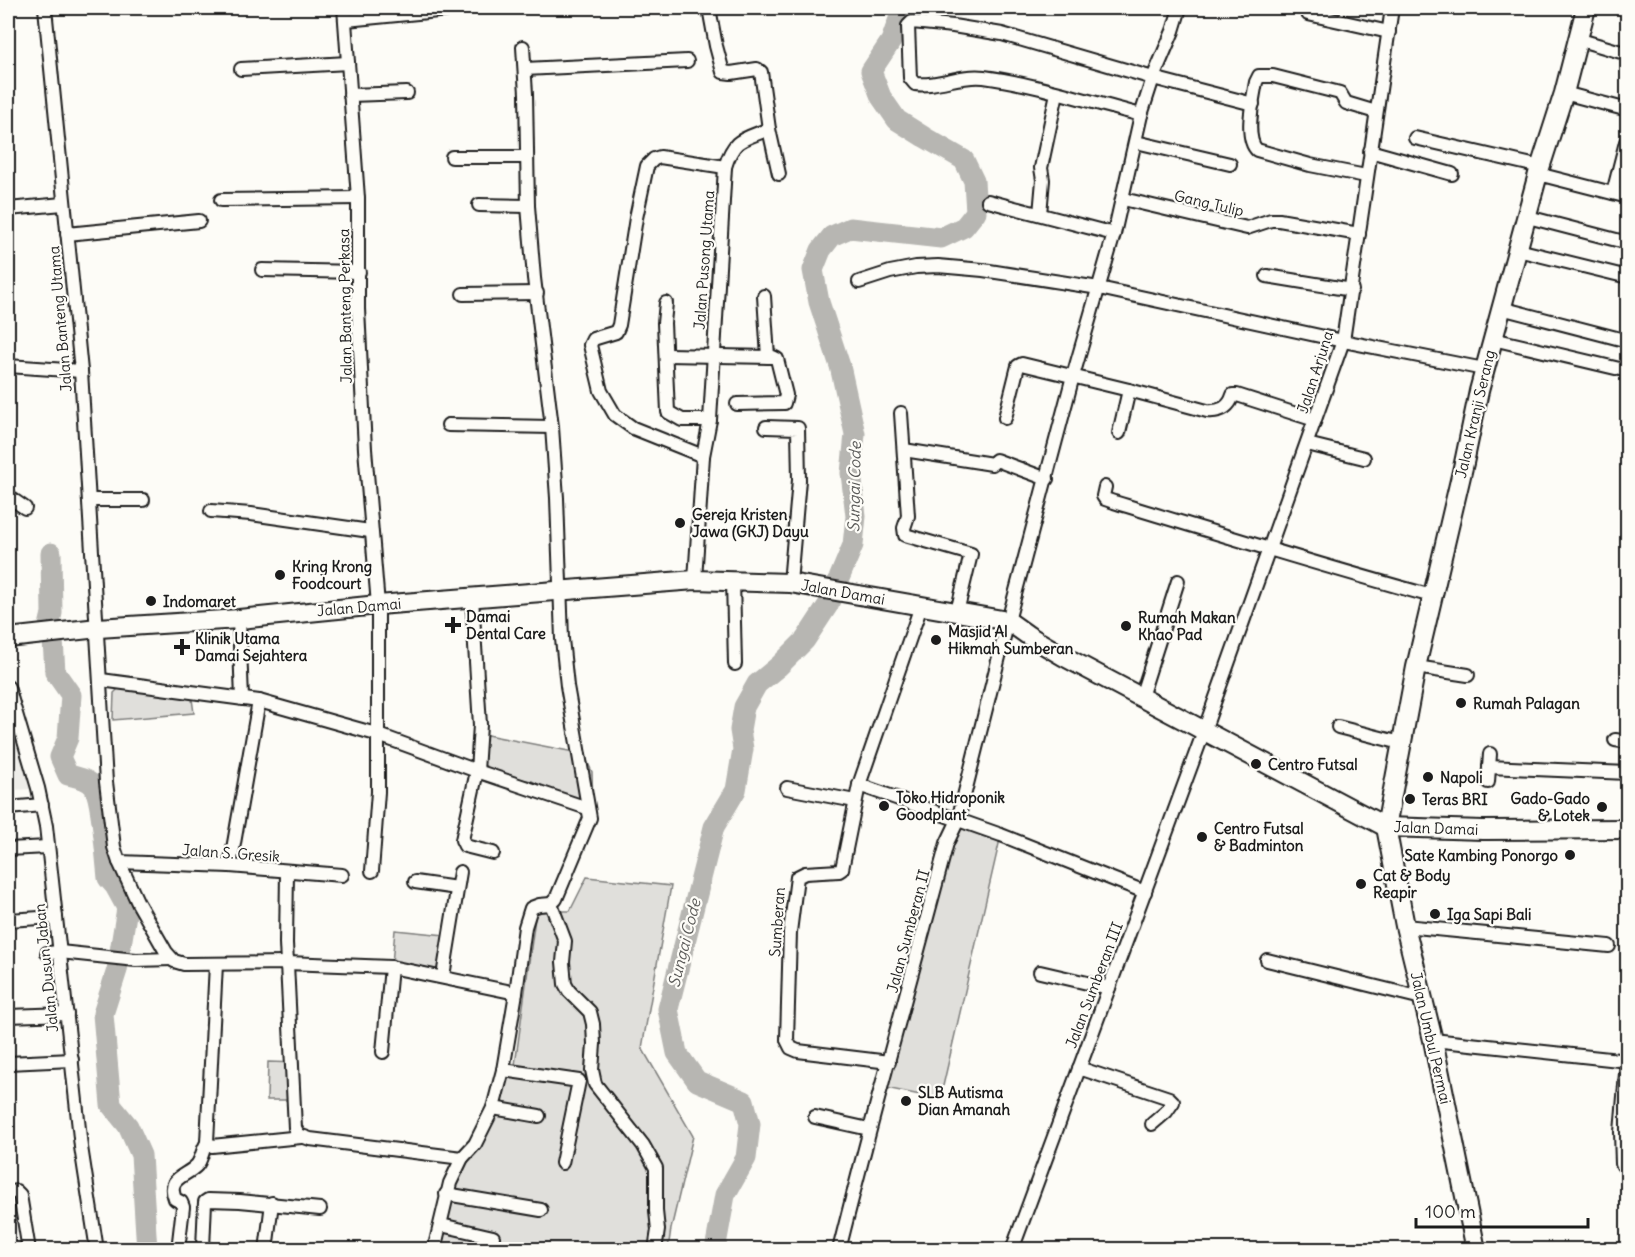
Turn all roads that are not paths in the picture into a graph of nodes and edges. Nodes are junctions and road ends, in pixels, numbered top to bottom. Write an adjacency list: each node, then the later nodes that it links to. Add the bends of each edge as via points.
1 (45, 8): 47 (street, Jalan Banteng Utama)
2 (464, 8): 3 (street); 8 (street)
3 (469, 8)
4 (709, 8): 28 (street, via 723,72 761,72)
5 (1180, 8): 19 (street, Jalan Sumberan II)
6 (1392, 8): 11 (street, Jalan Arjuna)
7 (1586, 8): 12 (main road, Jalan Kranji Serang)
8 (410, 10): 9 (street)
9 (345, 14): 16 (street, Jalan Banteng Perkasa)
10 (1308, 14): 11 (street)
11 (1389, 32): 26 (street, Jalan Arjuna)
12 (1576, 39): 14 (street); 22 (main road, Jalan Kranji Serang)
13 (523, 47): 18 (street)
14 (1628, 54)
15 (687, 61): 18 (street)
16 (348, 63): 17 (street); 23 (street, Jalan Banteng Perkasa)
17 (241, 69)
18 (525, 69): 34 (street)
19 (1153, 78): 21 (street, via 1002,34 912,22 908,26 910,78 915,84 983,77); 24 (street); 27 (street, Jalan Sumberan II)
20 (407, 93): 23 (street)
21 (1057, 93): 27 (street); 51 (street, via 1041,168)
22 (1564, 93): 25 (street); 37 (main road, Jalan Kranji Serang)
23 (350, 95): 43 (street, Jalan Banteng Perkasa)
24 (1253, 104): 26 (street, via 1256,82 1259,76 1266,75 1340,93 1346,103); 40 (street, via 1251,141 1257,150)
25 (1628, 110)
26 (1376, 112): 32 (street, Jalan Arjuna)
27 (1141, 115): 31 (street, Jalan Sumberan II)
28 (769, 129): 36 (street, Jalan Pusong Utama, via 731,149); 38 (street)
29 (1415, 138): 37 (street)
30 (1628, 140): 41 (street)
31 (1136, 142): 35 (street); 44 (street, Jalan Sumberan II)
32 (1370, 151): 39 (street); 40 (street, Jalan Arjuna)
33 (453, 157): 34 (street)
34 (526, 157): 49 (street)
35 (1230, 165)
36 (725, 167): 75 (street, Jalan Pusong Utama); 94 (street, via 660,157 647,166 620,326 615,332 593,339 590,345 601,391 615,415 633,428)
37 (1539, 171): 41 (street); 52 (main road, Jalan Kranji Serang)
38 (779, 174)
39 (1452, 174)
40 (1366, 176): 56 (street, Jalan Arjuna)
41 (1613, 194): 42 (street)
42 (1628, 197)
43 (358, 198): 45 (street); 60 (street, Jalan Banteng Perkasa)
44 (1123, 199): 55 (street, Jalan Sumberan II); 56 (street, Gang Tulip, via 1247,228 1279,220)
45 (221, 200)
46 (988, 201): 51 (street)
47 (63, 204): 50 (street); 54 (street, Jalan Banteng Utama)
48 (479, 204): 49 (street)
49 (528, 206): 66 (street)
50 (8, 209)
51 (1040, 214): 55 (street)
52 (1528, 216): 57 (street); 58 (main road, Jalan Kranji Serang)
53 (199, 221): 54 (street)
54 (67, 234): 79 (street, Jalan Banteng Utama)
55 (1114, 234): 64 (street, Jalan Sumberan II)
56 (1359, 234): 65 (street, Jalan Arjuna)
57 (1628, 243)
58 (1518, 250): 62 (street); 70 (main road, Jalan Kranji Serang)
59 (261, 270): 60 (street)
60 (359, 272): 103 (street, Jalan Banteng Perkasa)
61 (1267, 276): 65 (street)
62 (1628, 277)
63 (859, 282): 64 (street, via 890,272 938,266)
64 (1099, 288): 72 (street); 81 (street, Jalan Sumberan II)
65 (1352, 290): 72 (street, Jalan Arjuna)
66 (537, 293): 67 (street); 89 (street)
67 (463, 294)
68 (764, 296): 76 (street)
69 (666, 303): 74 (street)
70 (1501, 308): 71 (main road, Jalan Kranji Serang); 73 (street)
71 (1492, 339): 78 (main road, Jalan Kranji Serang); 80 (street)
72 (1343, 341): 78 (street); 87 (street, Jalan Arjuna)
73 (1628, 341)
74 (667, 355): 75 (street); 86 (street, via 668,412 682,420)
75 (713, 356): 76 (street); 86 (street, Jalan Pusong Utama)
76 (768, 357): 83 (street, via 777,359 786,400 780,404)
77 (8, 366): 79 (street)
78 (1485, 369): 110 (main road, Jalan Kranji Serang)
79 (81, 371): 99 (street, Jalan Banteng Utama)
80 (1628, 371)
81 (1073, 376): 82 (street); 85 (street, via 1020,364); 96 (street, Jalan Sumberan II)
82 (1129, 390): 87 (street, via 1216,412 1237,395); 91 (street)
83 (737, 404)
84 (901, 413): 93 (street)
85 (1005, 418)
86 (710, 420): 94 (street, Jalan Pusong Utama)
87 (1315, 420): 92 (street, Jalan Arjuna)
88 (448, 425): 89 (street)
89 (552, 427): 109 (street)
90 (766, 427): 108 (street, via 798,428 799,480)
91 (1119, 433)
92 (1307, 444): 95 (street); 104 (street, Jalan Arjuna)
93 (904, 450): 96 (street, via 992,464 996,460); 114 (street, via 908,516 905,535 971,554)
94 (703, 456): 105 (street, Jalan Pusong Utama)
95 (1364, 458)
96 (1047, 478): 116 (street, Jalan Sumberan II)
97 (1105, 487): 104 (street, via 1105,499)
98 (8, 494): 101 (street)
99 (90, 500): 100 (street); 117 (street, Jalan Banteng Utama)
100 (143, 500)
101 (25, 508)
102 (211, 511): 103 (street)
103 (370, 531): 112 (street, Jalan Banteng Perkasa)
104 (1268, 548): 110 (street); 129 (street, Jalan Arjuna)
105 (694, 580): 106 (main road, Jalan Damai); 109 (main road, Jalan Damai)
106 (733, 580): 108 (main road, Jalan Damai); 119 (street)
107 (1178, 581): 124 (street)
108 (790, 583): 113 (main road, Jalan Damai)
109 (560, 591): 111 (main road, Jalan Damai); 139 (street, via 567,686)
110 (1432, 596): 120 (main road, Jalan Kranji Serang)
111 (472, 598): 112 (main road, Jalan Damai); 132 (street, via 479,693)
112 (378, 605): 115 (main road, Jalan Damai); 130 (street, Jalan Banteng Perkasa)
113 (921, 606): 114 (main road, Jalan Damai); 135 (street, Sumberan)
114 (957, 612): 116 (main road, Jalan Damai)
115 (239, 619): 117 (main road, Jalan Damai); 125 (street)
116 (1008, 621): 124 (main road, Jalan Damai); 141 (street, Jalan Sumberan II)
117 (98, 628): 118 (main road, Jalan Damai); 122 (street, Jalan Banteng Utama)
118 (8, 638)
119 (735, 664)
120 (1416, 667): 121 (street); 131 (main road, Jalan Kranji Serang)
121 (1468, 675)
122 (101, 680): 125 (street); 147 (street, Jalan Banteng Utama, via 106,782)
123 (8, 687): 126 (street, Jalan Dusun Jaban)
124 (1141, 697): 129 (main road, Jalan Damai)
125 (242, 699): 127 (street)
126 (9, 701): 138 (street, Jalan Dusun Jaban)
127 (259, 701): 130 (street); 148 (street)
128 (1338, 727): 131 (street)
129 (1204, 731): 142 (main road, Jalan Damai); 155 (street, Jalan Sumberan III)
130 (376, 734): 132 (street); 149 (street, Jalan Banteng Perkasa, via 378,792)
131 (1401, 743): 142 (main road, Jalan Kranji Serang)
132 (477, 771): 139 (street); 146 (street, via 462,840 465,846)
133 (1628, 773): 134 (street, via 1490,760)
134 (1488, 782)
135 (859, 785): 137 (street, Sumberan); 141 (street)
136 (787, 788): 137 (street)
137 (855, 801): 178 (street, Sumberan, via 842,869 796,877 787,1040 798,1051)
138 (42, 805): 140 (street); 144 (street, Jalan Dusun Jaban)
139 (587, 807): 156 (street, via 590,818)
140 (8, 808)
141 (958, 820): 155 (street); 178 (street, Jalan Sumberan II, via 947,843)
142 (1386, 827): 143 (main road, Jalan Damai); 159 (main road, Jalan Umbul Permai)
143 (1628, 829)
144 (46, 847): 145 (street); 157 (street, Jalan Dusun Jaban)
145 (8, 849)
146 (493, 853)
147 (119, 862): 148 (street, Jalan S. Gresik); 162 (street, Jalan Banteng Utama)
148 (230, 866): 150 (street, Jalan S. Gresik)
149 (372, 871)
150 (287, 872): 152 (street, Jalan S. Gresik); 164 (street)
151 (460, 872): 154 (street)
152 (342, 875)
153 (415, 882): 154 (street)
154 (457, 888): 168 (street)
155 (1145, 892): 169 (street, Jalan Sumberan III)
156 (551, 904): 170 (street, via 531,908); 207 (street, via 565,941 565,984 587,1007 593,1024 595,1084 653,1158 658,1230)
157 (53, 917): 158 (street); 161 (street, Jalan Dusun Jaban)
158 (8, 920)
159 (1405, 926): 160 (street); 171 (main road, Jalan Umbul Permai)
160 (1609, 946)
161 (55, 953): 162 (street); 172 (street, Jalan Dusun Jaban)
162 (172, 959): 165 (street, via 184,964)
163 (1267, 960): 171 (street)
164 (287, 963): 165 (street); 166 (street); 187 (street, via 295,1128)
165 (216, 964): 188 (street)
166 (391, 967): 168 (street); 175 (street)
167 (1040, 972): 169 (street)
168 (443, 976): 170 (street)
169 (1109, 988): 180 (street, Jalan Sumberan III)
170 (516, 993): 181 (street)
171 (1422, 998): 174 (main road, Jalan Umbul Permai)
172 (66, 1014): 173 (street); 176 (street, Jalan Dusun Jaban)
173 (8, 1016)
174 (1433, 1040): 177 (street); 210 (main road, Jalan Umbul Permai)
175 (383, 1052)
176 (72, 1060): 179 (street); 201 (street, Jalan Dusun Jaban)
177 (1627, 1061): 191 (street, via 1622,1164)
178 (889, 1062): 186 (street, Jalan Sumberan II)
179 (8, 1063)
180 (1079, 1068): 185 (street, via 1169,1098 1171,1106); 209 (street, Jalan Sumberan III)
181 (503, 1070): 182 (street); 190 (street, via 579,1081)
182 (493, 1108): 183 (street); 189 (street, via 475,1144)
183 (539, 1116)
184 (815, 1117): 186 (street)
185 (1152, 1124)
186 (869, 1129): 208 (street, Jalan Sumberan II)
187 (301, 1137): 188 (street, via 212,1146); 189 (street)
188 (207, 1143): 202 (street, via 198,1164 178,1177 174,1186 173,1195 183,1207)
189 (462, 1158): 193 (street)
190 (562, 1163)
191 (1628, 1171)
192 (8, 1193): 200 (street, via 20,1195)
193 (446, 1194): 196 (street); 197 (street)
194 (272, 1203): 195 (street); 199 (street, via 205,1202); 205 (street)
195 (320, 1209)
196 (540, 1210)
197 (441, 1225): 198 (street); 206 (street)
198 (493, 1237)
199 (202, 1248): 203 (street); 204 (street)
200 (29, 1250)
201 (97, 1250)
202 (178, 1250)
203 (185, 1250)
204 (219, 1250)
205 (266, 1250)
206 (434, 1250)
207 (655, 1250)
208 (839, 1250)
209 (1012, 1250)
210 (1476, 1250)

